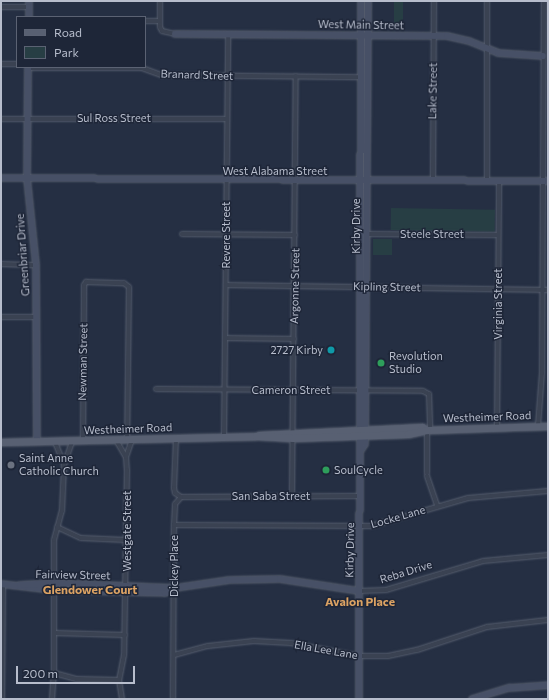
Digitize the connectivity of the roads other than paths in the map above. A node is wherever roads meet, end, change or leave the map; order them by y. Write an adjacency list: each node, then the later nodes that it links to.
1 (160, 1): 11 (street)
2 (361, 1): 14 (street, Kirby Drive)
3 (368, 1): 15 (street, Kirby Drive)
4 (434, 1): 16 (street, Lake Street)
5 (487, 1): 17 (street)
6 (544, 1): 18 (street)
7 (29, 4): 8 (street); 9 (street)
8 (1, 7)
9 (29, 16)
10 (146, 21): 11 (street)
11 (159, 21): 12 (street)
12 (175, 34): 13 (street, West Main Street)
13 (228, 34): 14 (street, West Main Street); 23 (street, Revere Street)
14 (360, 35): 15 (street, West Main Street); 25 (street, Kirby Drive)
15 (368, 35): 16 (street, West Main Street); 26 (street, Kirby Drive)
16 (434, 36): 17 (street, West Main Street); 38 (street, Lake Street)
17 (487, 50): 18 (street, West Main Street); 39 (street)
18 (543, 56): 41 (street)
19 (1, 64): 20 (street)
20 (16, 64)
21 (28, 68): 27 (street, Greenbriar Drive)
22 (142, 68): 23 (street, Branard Street)
23 (228, 76): 24 (street, Branard Street); 29 (street, Revere Street)
24 (296, 76): 25 (street, Branard Street); 35 (street, Argonne Street)
25 (360, 77): 26 (street, Branard Street); 30 (street, Kirby Drive)
26 (367, 77): 31 (street, Kirby Drive)
27 (28, 118): 28 (street, Sul Ross Street); 29 (street, Sul Ross Street); 33 (street, Greenbriar Drive)
28 (1, 119)
29 (227, 119): 34 (street, Revere Street)
30 (360, 120): 31 (street); 36 (street, Kirby Drive)
31 (367, 120): 37 (street, Kirby Drive)
32 (1, 178): 33 (street, West Alabama Street)
33 (27, 178): 34 (street, West Alabama Street); 49 (street, Greenbriar Drive)
34 (227, 181): 35 (street, West Alabama Street); 44 (street, Revere Street)
35 (296, 181): 36 (street, West Alabama Street); 46 (street, Argonne Street)
36 (360, 181): 37 (street, West Alabama Street); 42 (street, Kirby Drive)
37 (367, 181): 38 (street, West Alabama Street); 45 (street, Kirby Drive)
38 (433, 181): 39 (street, West Alabama Street)
39 (487, 181): 40 (street, West Alabama Street)
40 (499, 181): 41 (street, West Alabama Street); 47 (street, Virginia Street)
41 (546, 181): 55 (street)
42 (359, 223): 45 (street); 53 (street, Kirby Drive)
43 (182, 234): 44 (street)
44 (226, 234): 46 (street); 51 (street, Revere Street)
45 (366, 234): 47 (street, Steele Street); 53 (street, Kirby Drive)
46 (295, 235): 52 (street, Argonne Street)
47 (498, 235): 54 (street, Virginia Street)
48 (1, 264): 49 (street)
49 (36, 265): 58 (street, Greenbriar Drive)
50 (85, 283): 75 (street, Westgate Street); 80 (street, Newman Street)
51 (226, 285): 52 (street, Kipling Street); 59 (street, Revere Street)
52 (295, 286): 53 (street, Kipling Street); 60 (street, Argonne Street)
53 (362, 286): 54 (street, Kipling Street); 64 (street, Kirby Drive); 65 (street, Kirby Drive)
54 (498, 289): 55 (street, Kipling Street); 66 (street, Virginia Street)
55 (542, 290): 56 (street, Kipling Street); 67 (street)
56 (548, 290)
57 (1, 317): 58 (street)
58 (37, 317): 77 (street, Greenbriar Drive)
59 (226, 338): 60 (street); 62 (street, Revere Street)
60 (294, 338): 63 (street, Argonne Street)
61 (156, 389): 62 (street, Cameron Street)
62 (225, 390): 63 (street, Cameron Street); 72 (street, Revere Street)
63 (294, 390): 64 (street, Cameron Street); 71 (street, Argonne Street)
64 (358, 391): 65 (street, Cameron Street); 70 (street, Kirby Drive)
65 (366, 391): 69 (street, Cameron Street); 70 (street, Kirby Drive)
66 (497, 426): 67 (main road, Westheimer Road); 69 (main road, Westheimer Road)
67 (538, 426): 68 (main road, Westheimer Road)
68 (548, 426)
69 (429, 430): 70 (main road, Westheimer Road); 87 (street)
70 (361, 433): 71 (main road, Westheimer Road); 85 (street, Kirby Drive)
71 (293, 435): 72 (main road, Westheimer Road); 84 (street, Argonne Street)
72 (224, 436): 73 (main road, Westheimer Road)
73 (176, 438): 75 (main road, Westheimer Road); 86 (street)
74 (116, 440): 75 (main road, Westheimer Road); 80 (main road, Westheimer Road); 81 (street)
75 (130, 440): 81 (street, Westgate Street)
76 (1, 442): 77 (main road, Westheimer Road)
77 (37, 442): 78 (main road, Westheimer Road)
78 (55, 442): 79 (main road, Westheimer Road); 82 (street)
79 (72, 442): 80 (main road, Westheimer Road); 82 (street)
80 (83, 442)
81 (126, 457): 91 (street, Westgate Street)
82 (64, 465): 90 (street)
83 (548, 491): 87 (street, Locke Lane)
84 (292, 495): 85 (street, San Saba Street); 86 (street, San Saba Street)
85 (360, 496): 89 (street, Kirby Drive)
86 (181, 497): 88 (street, Dickey Place)
87 (436, 505): 89 (street, Locke Lane)
88 (174, 525): 89 (street, Locke Lane); 96 (street, Dickey Place)
89 (360, 526): 97 (street, Kirby Drive)
90 (57, 527): 91 (street); 95 (street)
91 (126, 540): 94 (street, Westgate Street)
92 (548, 555): 97 (street, Reba Drive)
93 (2, 584): 95 (street, Fairview Street); 107 (street)
94 (126, 585): 95 (street, Fairview Street); 96 (street, Reba Drive); 98 (street, Westgate Street)
95 (53, 587): 98 (street, Fairview Street); 100 (street)
96 (175, 588): 97 (street, Reba Drive); 98 (street, Reba Drive); 102 (street, Dickey Place)
97 (359, 591): 103 (street, Kirby Drive)
98 (126, 592): 101 (street, Westgate Street)
99 (548, 620): 103 (street, Ella Lee Lane)
100 (54, 633): 101 (street); 104 (street)
101 (124, 635): 105 (street, Westgate Street)
102 (174, 655): 103 (street, Ella Lee Lane); 110 (street, Dickey Place)
103 (359, 656): 111 (street, Kirby Drive)
104 (54, 673): 105 (street); 108 (street)
105 (119, 680): 109 (street, Westgate Street)
106 (548, 685): 112 (street)
107 (2, 699)
108 (52, 699)
109 (122, 699)
110 (173, 699)
111 (359, 699)
112 (472, 699)

